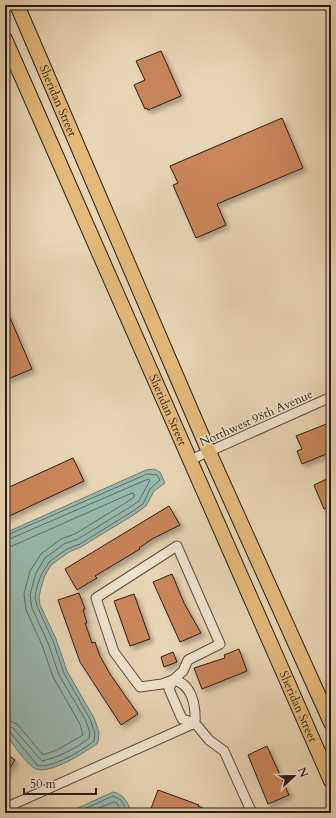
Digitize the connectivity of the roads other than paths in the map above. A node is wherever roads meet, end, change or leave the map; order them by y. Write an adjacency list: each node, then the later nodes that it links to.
1 (17, 5): 4 (main road, Sheridan Street)
2 (5, 39): 5 (main road, Sheridan Street)
3 (331, 397): 4 (street, Northwest 98th Avenue)
4 (209, 452): 5 (street, Northwest 98th Avenue); 8 (main road, Sheridan Street)
5 (190, 460): 9 (main road, Sheridan Street)
6 (173, 680): 6 (street); 7 (street); 7 (street)
7 (195, 723): 10 (street); 12 (street)
8 (331, 723)
9 (331, 781)
10 (5, 809): 11 (street)
11 (6, 813)
12 (252, 813)

